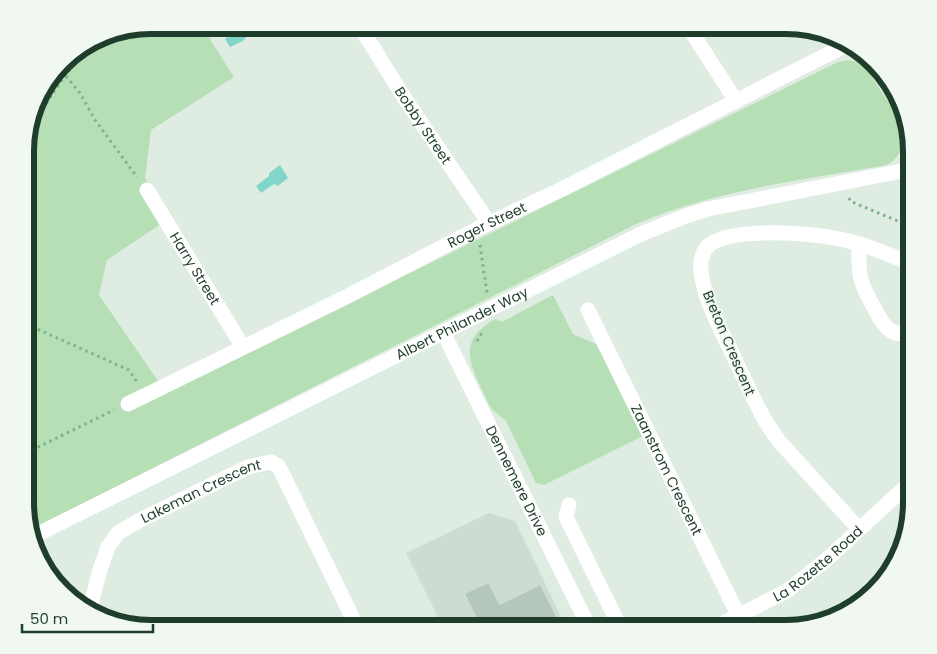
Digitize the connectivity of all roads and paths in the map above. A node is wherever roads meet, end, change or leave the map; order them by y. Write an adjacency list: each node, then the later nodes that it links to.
1 (365, 34): 11 (street, Bobby Street)
2 (693, 34): 6 (street)
3 (841, 47): 6 (street, Roger Street)
4 (75, 62): 5 (path)
5 (65, 75): 7 (path); 9 (path)
6 (736, 101): 11 (street, Roger Street)
7 (39, 117)
8 (903, 171): 19 (street, Albert Philander Way)
9 (147, 190): 21 (street, Harry Street)
10 (850, 202): 12 (path)
11 (489, 223): 13 (street, Roger Street)
12 (903, 223)
13 (475, 230): 16 (path); 21 (street, Roger Street)
14 (859, 244): 15 (street, Breton Crescent); 20 (street); 27 (street, Breton Crescent)
15 (903, 261)
16 (487, 294)
17 (588, 310): 33 (street, Zaanstrom Crescent)
18 (34, 328): 22 (path)
19 (443, 332): 28 (street, Albert Philander Way); 31 (street, Dennemere Drive)
20 (903, 334)
21 (244, 347): 22 (street, Roger Street)
22 (147, 395): 23 (street, Roger Street)
23 (128, 404): 24 (path)
24 (34, 449)
25 (903, 489): 27 (street, La Rozette Road)
26 (569, 505): 32 (street)
27 (859, 529): 34 (street, La Rozette Road)
28 (38, 534)
29 (91, 604): 30 (street, Lakeman Crescent)
30 (354, 620)
31 (586, 620)
32 (617, 620)
33 (741, 620)
34 (745, 620)

